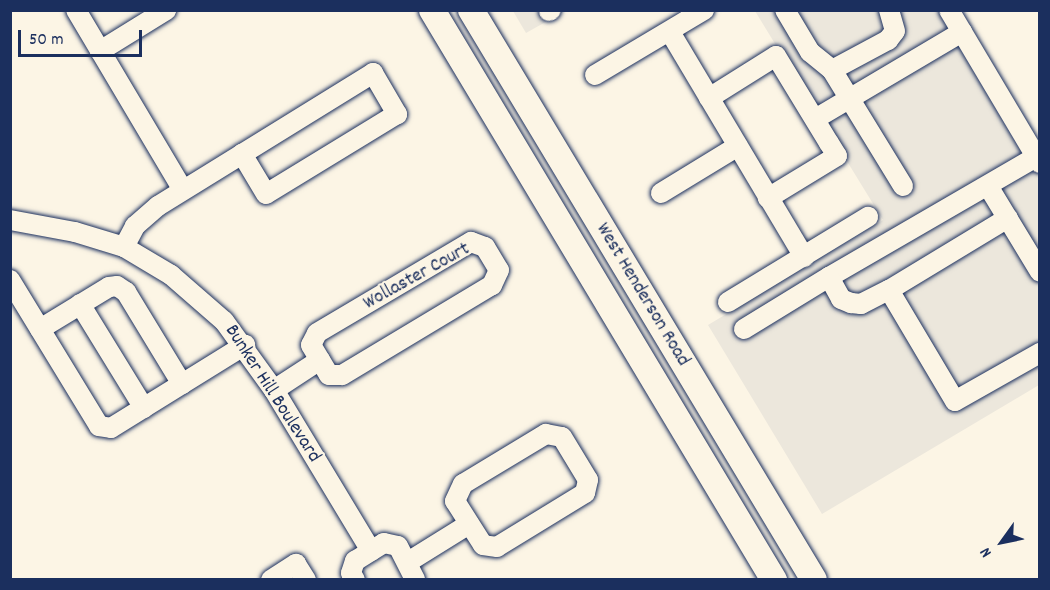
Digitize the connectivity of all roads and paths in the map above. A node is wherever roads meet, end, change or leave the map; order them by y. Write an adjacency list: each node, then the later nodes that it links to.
1 (76, 10): 11 (street)
2 (166, 10): 11 (street)
3 (432, 10): 50 (main road, West Henderson Road)
4 (471, 10): 51 (main road, West Henderson Road)
5 (704, 10): 9 (street)
6 (785, 10): 12 (street)
7 (889, 10): 12 (street)
8 (949, 10): 10 (street)
9 (670, 32): 13 (street); 14 (street)
10 (962, 32): 15 (street); 19 (street)
11 (100, 51): 22 (street)
12 (832, 70): 15 (street)
13 (595, 75)
14 (709, 98): 16 (street); 17 (street)
15 (851, 98): 16 (street); 20 (street)
16 (815, 119): 24 (street)
17 (738, 146): 23 (street); 24 (street)
18 (242, 154): 18 (street); 22 (street)
19 (1038, 160): 21 (street)
20 (903, 186)
21 (988, 186): 26 (street); 31 (street)
22 (183, 190): 28 (street)
23 (661, 193)
24 (768, 198): 29 (street)
25 (868, 217): 29 (street)
26 (1008, 218): 30 (street); 33 (street)
27 (10, 220): 28 (street, Bunker Hill Boulevard)
28 (124, 248): 38 (street, Bunker Hill Boulevard)
29 (804, 257): 34 (street)
30 (1040, 272)
31 (829, 277): 33 (street); 37 (street)
32 (10, 280): 36 (street)
33 (888, 290): 39 (street)
34 (728, 302)
35 (80, 304): 36 (street); 41 (street); 43 (street)
36 (40, 329): 43 (street)
37 (744, 329)
38 (245, 345): 41 (street); 42 (street, Bunker Hill Boulevard)
39 (1040, 353)
40 (320, 360): 40 (street, Wollaster Court); 42 (street)
41 (182, 384): 43 (street)
42 (274, 390): 45 (street, Bunker Hill Boulevard)
43 (144, 408)
44 (469, 524): 44 (street); 46 (street)
45 (371, 551): 46 (street); 49 (street)
46 (412, 571)
47 (271, 579): 48 (street)
48 (306, 579)
49 (355, 579)
50 (774, 579)
51 (814, 579)

